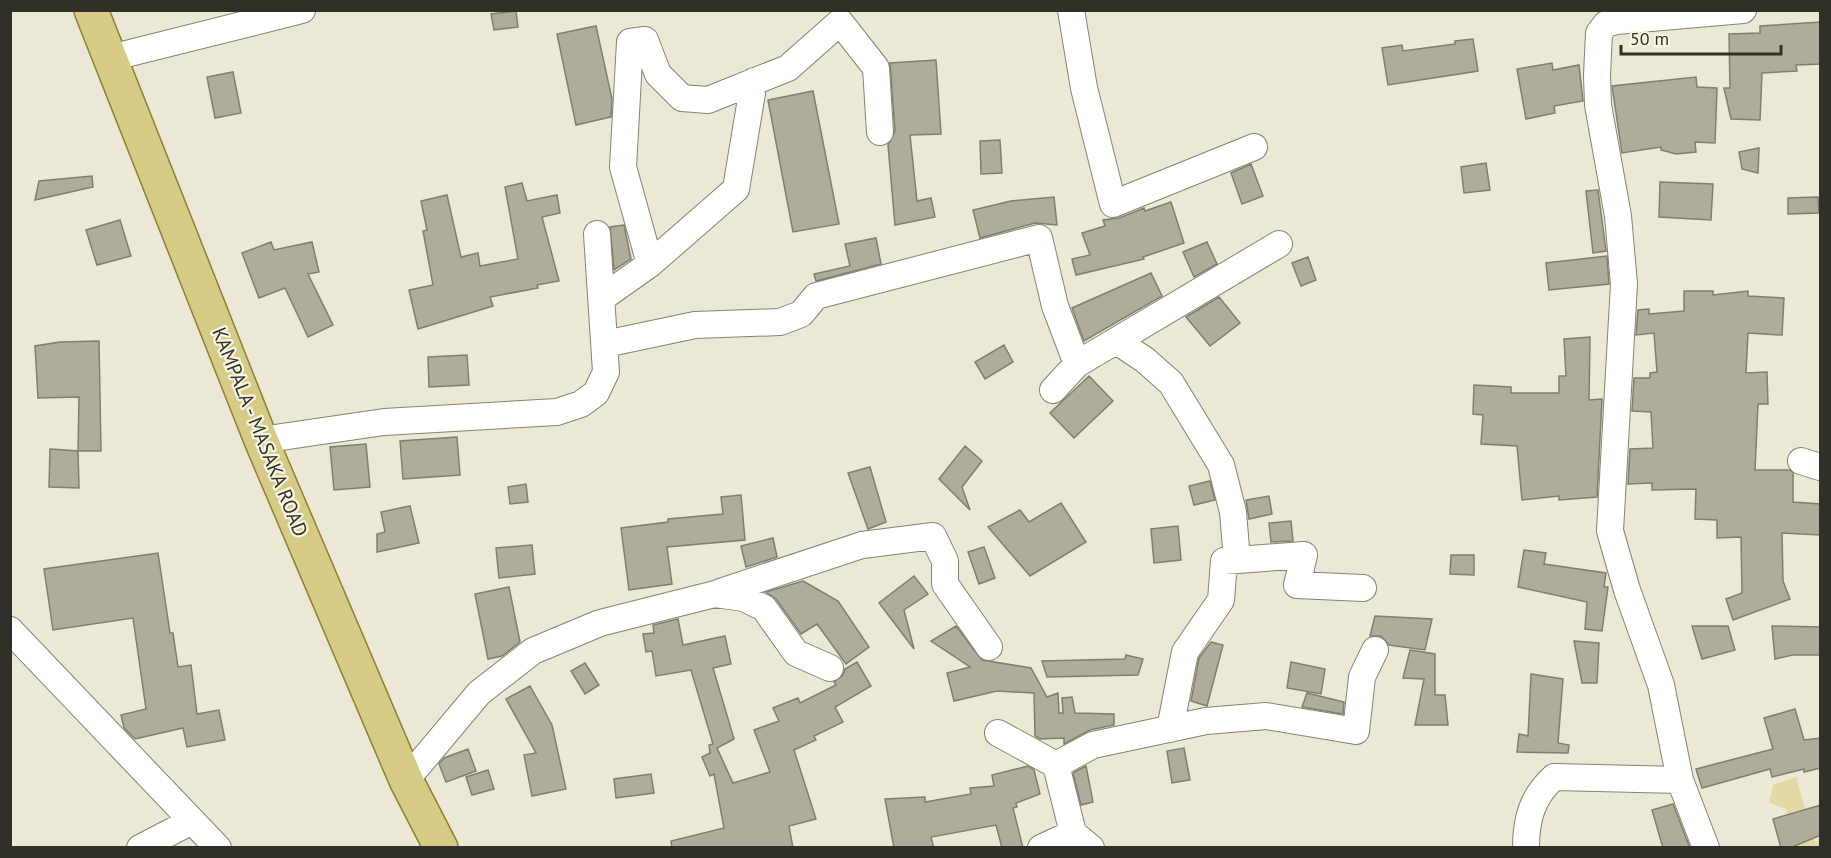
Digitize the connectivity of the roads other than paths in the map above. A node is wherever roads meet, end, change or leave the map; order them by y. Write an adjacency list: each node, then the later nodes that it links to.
1 (91, 10): 5 (main road, KAMPALA - MASAKA ROAD)
2 (302, 10): 5 (street)
3 (1071, 10): 8 (street)
4 (1743, 10): 29 (street)
5 (110, 58): 17 (main road, KAMPALA - MASAKA ROAD)
6 (754, 81): 7 (street); 11 (street); 11 (street)
7 (880, 132)
8 (1254, 147)
9 (597, 234): 12 (street)
10 (1279, 244): 13 (street)
11 (650, 264): 12 (street)
12 (602, 298): 14 (street)
13 (1118, 342): 15 (street); 18 (street)
14 (604, 344): 15 (street); 17 (street)
15 (1077, 364): 16 (street)
16 (1053, 390)
17 (261, 440): 28 (main road, KAMPALA - MASAKA ROAD)
18 (1237, 560): 19 (street); 25 (street)
19 (1363, 588)
20 (714, 594): 22 (street); 24 (street); 28 (street)
21 (10, 630): 30 (street)
22 (989, 647)
23 (1375, 650): 25 (street)
24 (830, 668)
25 (1170, 729): 27 (street)
26 (999, 733): 27 (street)
27 (1056, 765): 31 (street)
28 (406, 780): 34 (main road, KAMPALA - MASAKA ROAD)
29 (1680, 780): 36 (street); 37 (street)
30 (192, 821): 32 (street); 33 (street)
31 (1082, 840): 35 (street)
32 (140, 848)
33 (218, 848)
34 (441, 848)
35 (1041, 848)
36 (1526, 848)
37 (1706, 848)

